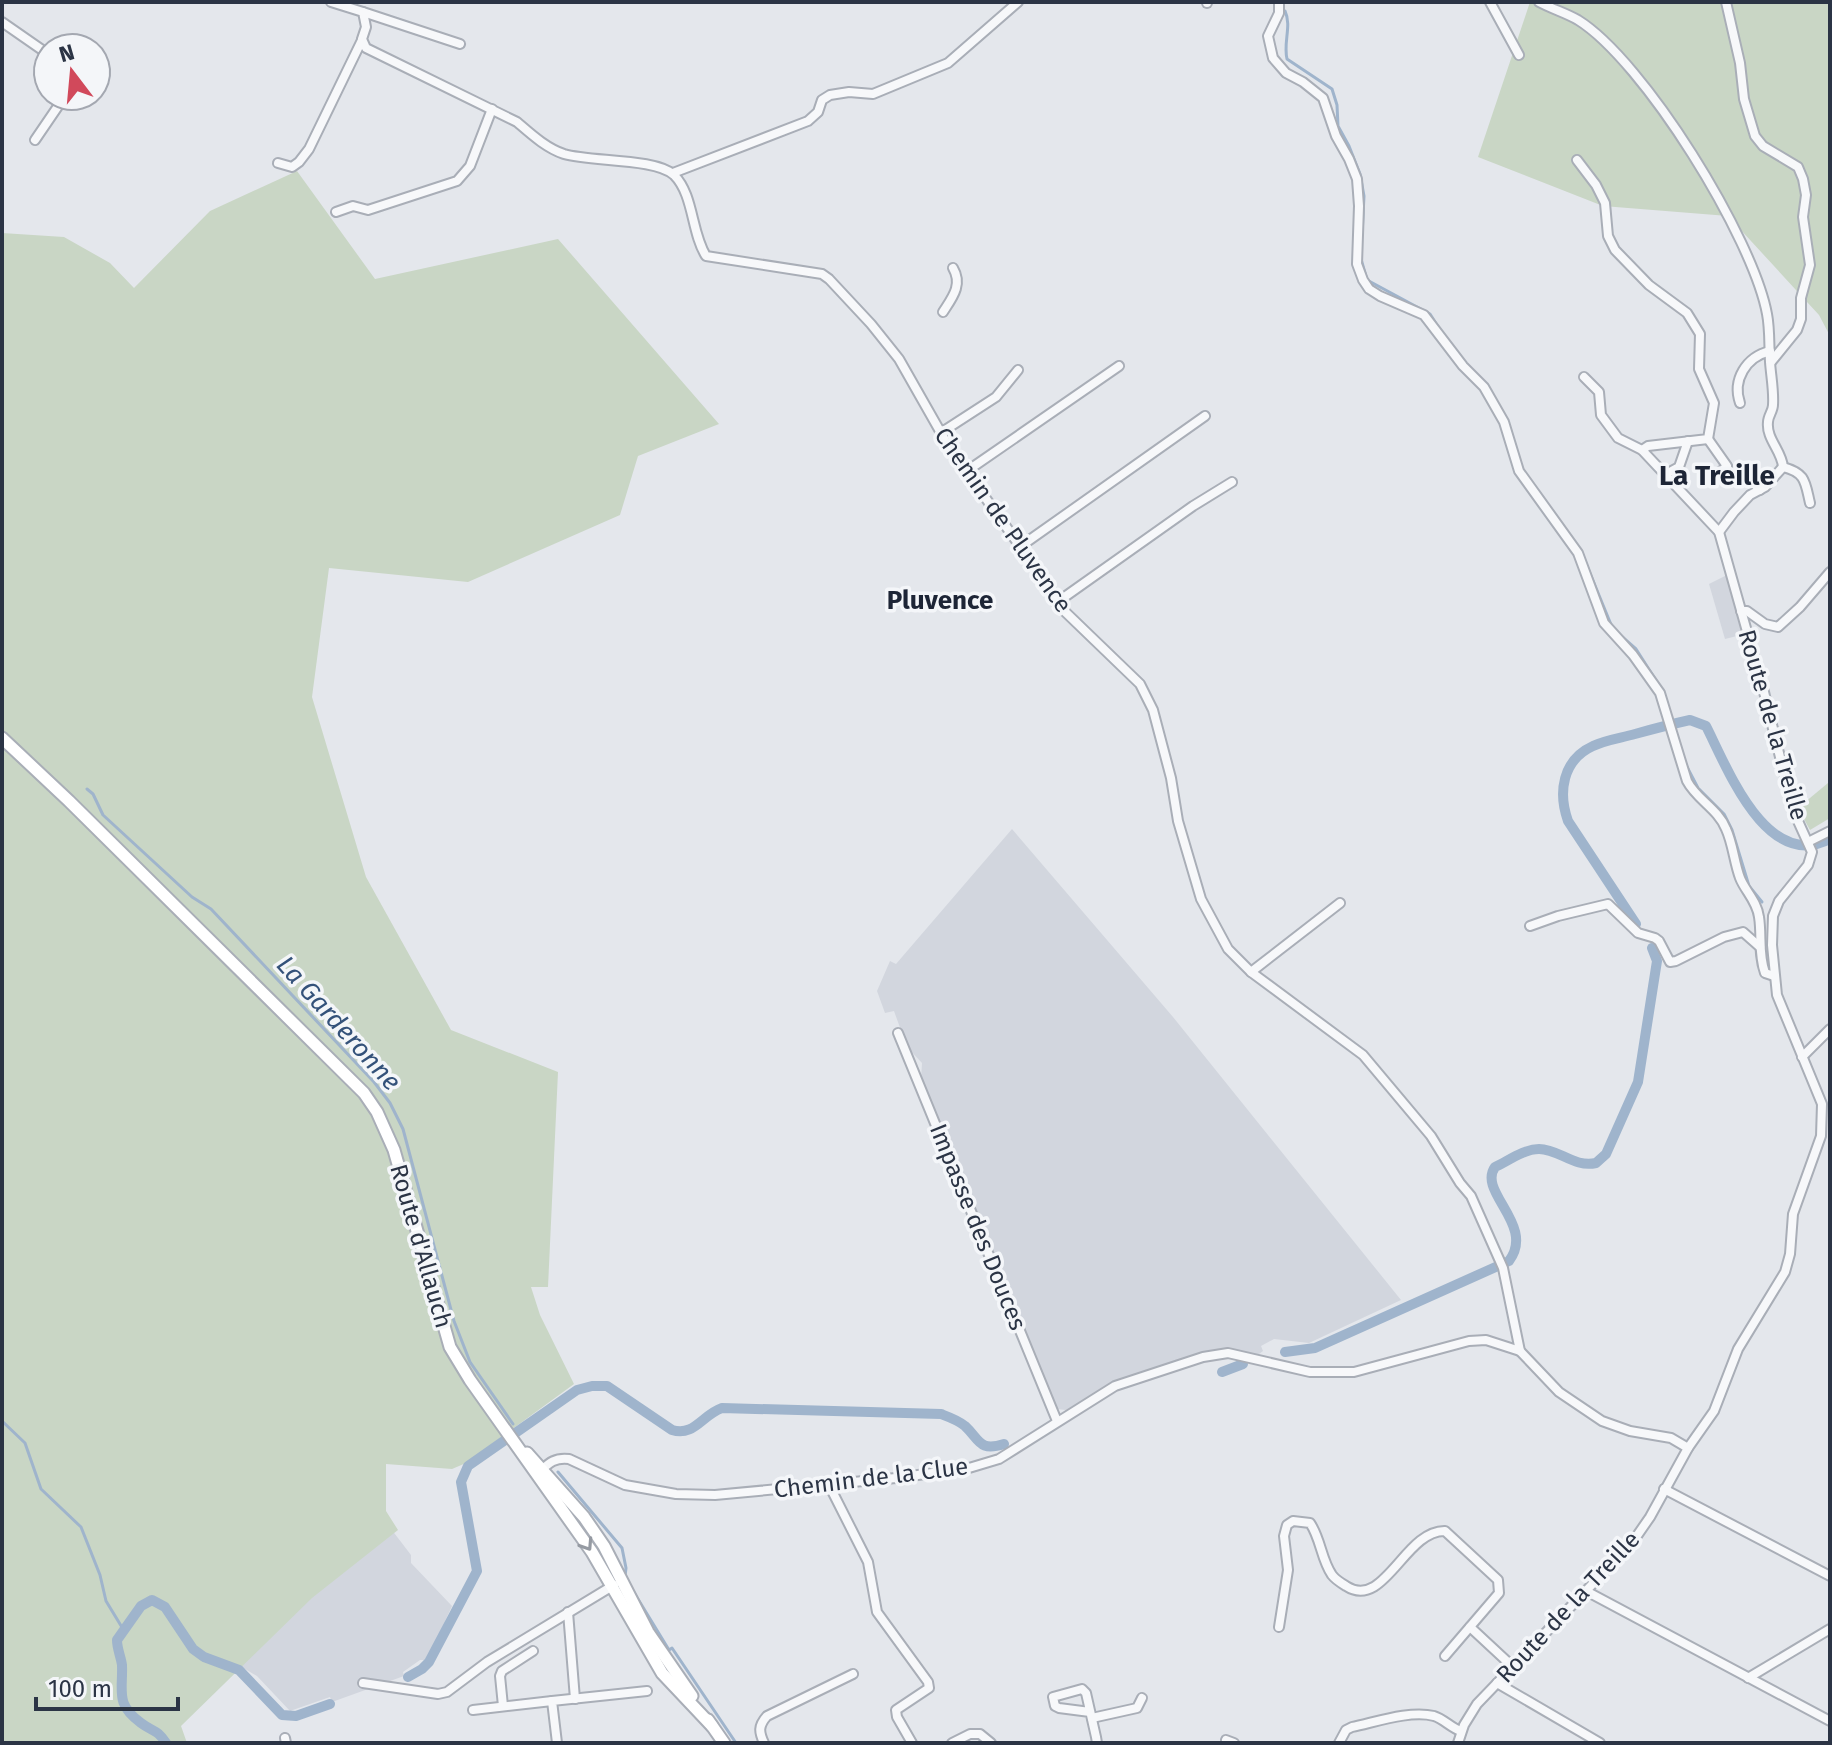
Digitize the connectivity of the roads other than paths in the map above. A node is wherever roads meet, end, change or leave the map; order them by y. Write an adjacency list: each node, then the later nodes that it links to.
1 (331, 2): 7 (street)
2 (1018, 2): 18 (street)
3 (1279, 2): 51 (street)
4 (1490, 2): 12 (street)
5 (1539, 2): 22 (street)
6 (1726, 2): 23 (street)
7 (363, 12): 9 (street); 11 (street)
8 (2, 22): 10 (street)
9 (362, 39): 13 (street); 17 (street)
10 (32, 43)
11 (460, 44)
12 (1519, 55)
13 (492, 109): 18 (street); 19 (street)
14 (54, 112): 15 (street)
15 (35, 140)
16 (1577, 160): 30 (street)
17 (278, 163)
18 (673, 173): 29 (street, Chemin de Pluvence)
19 (336, 212)
20 (953, 268): 21 (street)
21 (943, 312)
22 (1770, 351): 23 (street); 27 (street)
23 (1770, 363): 33 (street)
24 (1119, 366): 34 (street)
25 (1018, 370): 29 (street)
26 (1584, 377): 32 (street)
27 (1740, 403)
28 (1205, 416): 42 (street)
29 (942, 432): 34 (street, Chemin de Pluvence)
30 (1708, 439): 31 (street); 37 (street)
31 (1688, 441): 32 (street); 35 (street)
32 (1642, 450): 35 (street)
33 (1783, 467): 39 (street); 40 (street)
34 (967, 471): 42 (street, Chemin de Pluvence)
35 (1666, 474): 41 (street)
36 (1746, 476): 39 (street)
37 (1712, 480)
38 (1232, 482): 44 (street)
39 (1760, 490): 41 (street)
40 (1810, 503)
41 (1719, 532): 45 (street, Route de la Treille)
42 (1021, 546): 44 (street, Chemin de Pluvence)
43 (1830, 572): 45 (street)
44 (1056, 603): 52 (street, Chemin de Pluvence)
45 (1741, 611): 48 (street, Route de la Treille)
46 (2, 738): 60 (main road, Route d'Allauch)
47 (1830, 831): 48 (street)
48 (1809, 843): 53 (street, Route de la Treille)
49 (1340, 903): 52 (street)
50 (1530, 926): 51 (street)
51 (1760, 948): 53 (street)
52 (1251, 972): 57 (street, Chemin de Pluvence)
53 (1774, 976): 56 (street, Route de la Treille)
54 (1830, 1029): 56 (street)
55 (898, 1033): 58 (street, Impasse des Douces)
56 (1802, 1057): 59 (street, Route de la Treille)
57 (1520, 1351): 58 (street, Chemin de la Clue); 59 (street)
58 (1057, 1421): 61 (street, Chemin de la Clue)
59 (1688, 1448): 62 (street, Route de la Treille)
60 (539, 1472): 61 (street, Chemin de la Clue); 64 (main road, Route d'Allauch)
61 (829, 1485): 89 (street)
62 (1664, 1489): 63 (street); 65 (street, Route de la Treille)
63 (1830, 1576)
64 (616, 1584): 66 (street); 87 (main road, Route d'Allauch)
65 (1586, 1591): 72 (street, Route de la Treille); 74 (street)
66 (568, 1612): 75 (street); 79 (street)
67 (1279, 1627): 68 (street)
68 (1470, 1627): 71 (street); 72 (street)
69 (1830, 1629): 74 (street)
70 (533, 1651): 81 (street)
71 (1445, 1656)
72 (1512, 1666): 76 (street, Route de la Treille)
73 (853, 1674): 88 (street)
74 (1748, 1678): 84 (street)
75 (363, 1683)
76 (1497, 1683): 85 (street, Route de la Treille); 95 (street)
77 (647, 1691): 79 (street)
78 (1142, 1698): 83 (street)
79 (575, 1699): 80 (street)
80 (552, 1701): 81 (street); 86 (street)
81 (503, 1706): 82 (street)
82 (473, 1710)
83 (1092, 1718): 83 (street); 92 (street)
84 (1830, 1721)
85 (1461, 1731): 93 (street); 94 (street, Route de la Treille)
86 (557, 1743)
87 (724, 1743)
88 (764, 1743)
89 (912, 1743)
90 (952, 1743): 91 (street)
91 (991, 1743)
92 (1097, 1743)
93 (1339, 1743)
94 (1458, 1743)
95 (1600, 1743)

